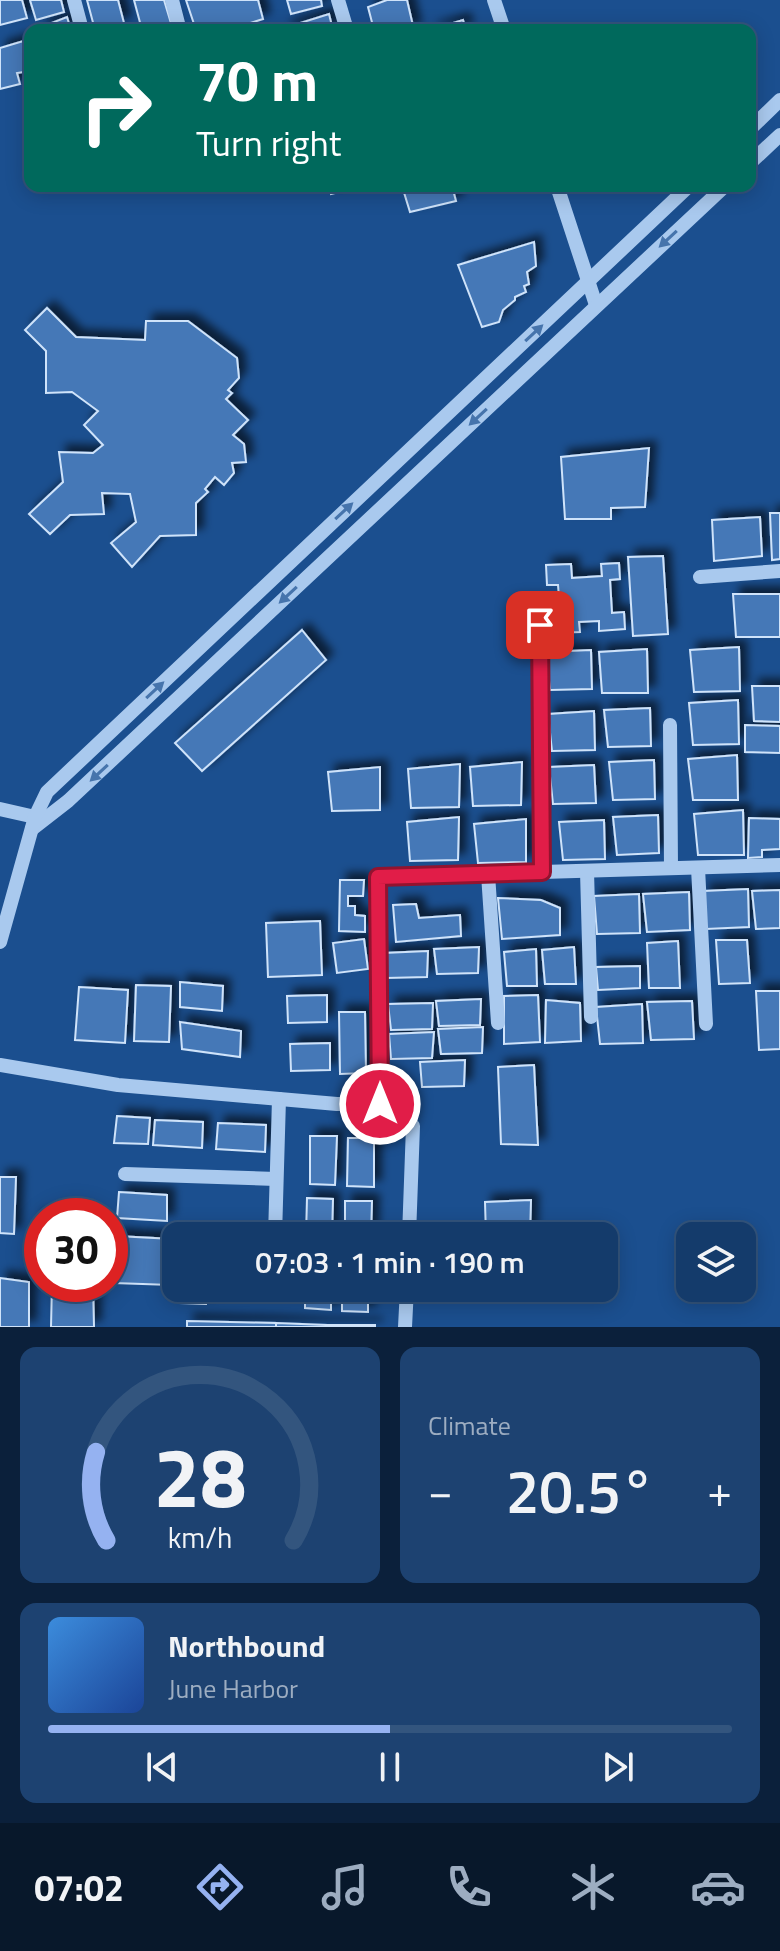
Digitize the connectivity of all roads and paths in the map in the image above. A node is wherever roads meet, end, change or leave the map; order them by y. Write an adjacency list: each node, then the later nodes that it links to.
1 (74, 0): 5 (street)
2 (172, 0): 6 (street)
3 (338, 0): 7 (street)
4 (494, 0): 8 (street)
5 (80, 24)
6 (178, 24)
7 (345, 24)
8 (502, 24)
9 (780, 100): 10 (street)
10 (756, 123)
11 (780, 135): 12 (street)
12 (756, 157)
13 (559, 192): 16 (street)
14 (683, 192): 16 (street)
15 (718, 192): 17 (street, one-way to 17)
16 (588, 281): 17 (street); 23 (street, one-way to 16)
17 (596, 305): 23 (street, one-way to 23)
18 (780, 571): 19 (street)
19 (700, 577)
20 (540, 625): 28 (street)
21 (670, 725): 25 (street)
22 (0, 809): 23 (street)
23 (33, 823): 30 (street)
24 (780, 865): 26 (street)
25 (671, 868): 26 (street); 27 (street)
26 (698, 868): 33 (street)
27 (587, 871): 28 (street); 31 (street)
28 (542, 872): 29 (street)
29 (488, 874): 32 (street); 36 (street)
30 (0, 942)
31 (591, 1017)
32 (498, 1023)
33 (706, 1024)
34 (0, 1065): 35 (street)
35 (279, 1099): 36 (street); 38 (street)
36 (380, 1104): 40 (street)
37 (125, 1174): 38 (street)
38 (276, 1179): 39 (street)
39 (275, 1222)
40 (410, 1222)
41 (406, 1302): 42 (street)
42 (405, 1327)

